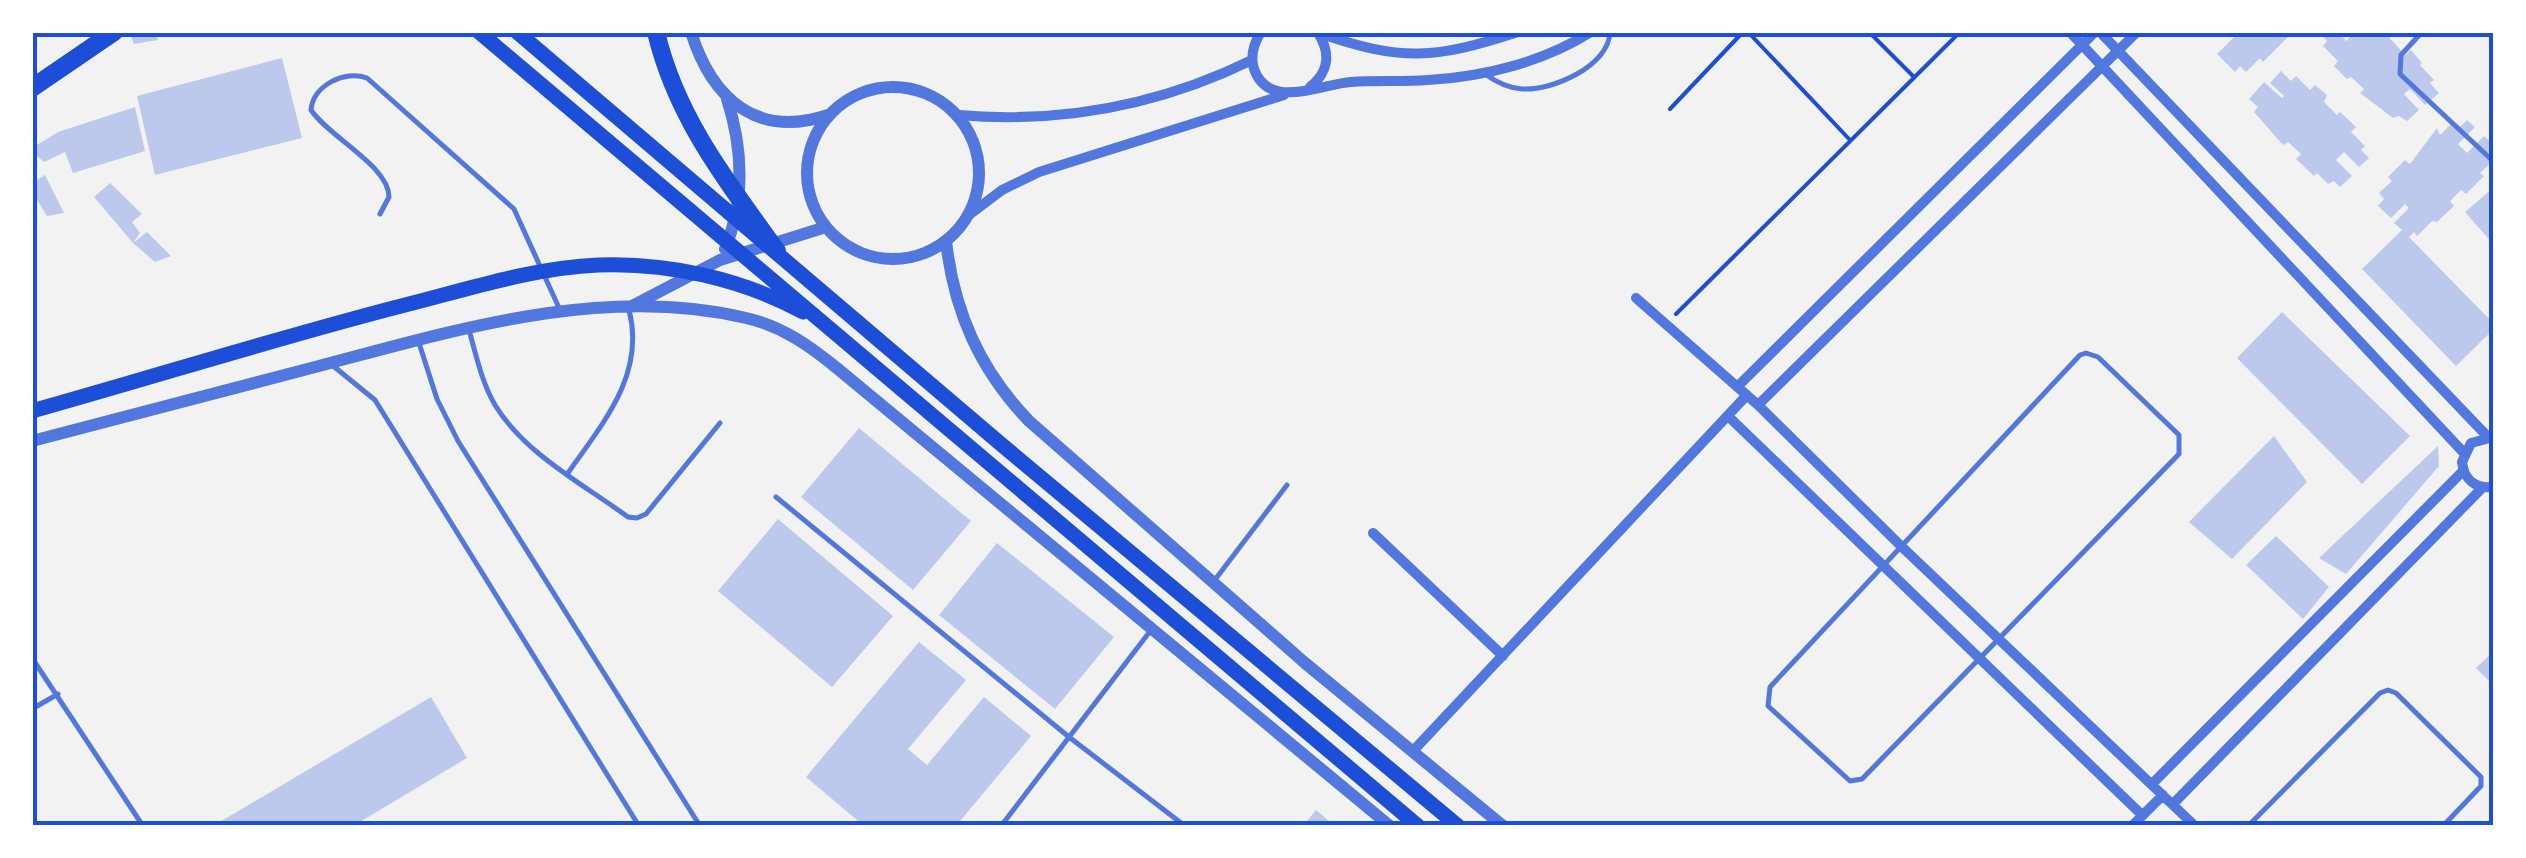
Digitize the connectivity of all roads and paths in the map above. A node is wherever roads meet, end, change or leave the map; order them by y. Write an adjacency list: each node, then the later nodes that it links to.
1 (114, 32): 24 (highway)
2 (479, 32): 36 (main road)
3 (517, 32): 38 (main road)
4 (656, 32): 38 (highway)
5 (691, 32): 27 (street)
6 (1518, 32): 17 (street)
7 (1590, 32): 22 (street)
8 (1610, 32): 22 (lane)
9 (1746, 32): 28 (path); 31 (path)
10 (1869, 32): 23 (path)
11 (1960, 32): 23 (path)
12 (2070, 32): 18 (street)
13 (2098, 32): 18 (street); 19 (street)
14 (2137, 32): 19 (street)
15 (2422, 32): 32 (lane)
16 (1260, 33): 20 (street)
17 (1318, 33): 25 (street)
18 (2084, 44): 21 (street); 48 (street)
19 (2118, 51): 21 (street); 53 (street)
20 (1252, 60): 26 (street); 30 (street)
21 (2103, 66): 49 (street); 55 (street)
22 (1482, 72): 25 (street)
23 (1913, 76): 31 (path)
24 (32, 88)
25 (1305, 90): 26 (street)
26 (1288, 94): 34 (street)
27 (726, 99): 29 (street); 36 (street)
28 (1670, 109)
29 (831, 114): 30 (street); 35 (street)
30 (958, 116): 34 (street)
31 (1850, 140): 43 (path)
32 (2494, 162)
33 (380, 214): 42 (lane)
34 (969, 215): 37 (street)
35 (826, 228): 37 (street); 39 (street)
36 (728, 241): 39 (street); 45 (main road)
37 (946, 242): 64 (street)
38 (777, 251): 85 (main road)
39 (720, 260): 41 (street)
40 (1636, 298): 43 (street)
41 (628, 308): 42 (street); 57 (lane); 65 (street)
42 (561, 313): 44 (street)
43 (1665, 325): 48 (street)
44 (468, 328): 46 (street); 57 (lane)
45 (833, 328): 50 (main road); 84 (main road)
46 (417, 338): 47 (street); 80 (lane)
47 (330, 363): 54 (street); 79 (lane)
48 (1742, 391): 49 (street); 51 (street)
49 (1758, 405): 62 (street)
50 (32, 411)
51 (1729, 417): 63 (street); 67 (street)
52 (720, 422): 57 (lane)
53 (2491, 438): 55 (street)
54 (32, 441)
55 (2464, 453): 56 (street)
56 (2463, 472): 59 (street); 74 (street)
57 (568, 473)
58 (1286, 485): 64 (lane)
59 (2488, 487): 76 (street)
60 (776, 497): 72 (lane)
61 (1372, 533): 67 (street)
62 (1901, 546): 63 (lane); 66 (street); 66 (lane)
63 (1883, 566): 69 (street); 69 (lane)
64 (1214, 581): 73 (street)
65 (1152, 628): 72 (lane); 83 (street)
66 (1999, 639): 69 (lane); 74 (street)
67 (1503, 656): 73 (street)
68 (32, 658): 70 (lane)
69 (1980, 659): 77 (street)
70 (58, 694): 71 (lane); 78 (lane)
71 (32, 710)
72 (1069, 737): 81 (lane); 82 (lane)
73 (1413, 751): 86 (street)
74 (2152, 784): 75 (street)
75 (2163, 795): 76 (street); 77 (street)
76 (2172, 804): 88 (street)
77 (2142, 815): 87 (street)
78 (143, 826)
79 (640, 826)
80 (700, 826)
81 (1001, 826)
82 (1185, 826)
83 (1390, 826)
84 (1418, 826)
85 (1458, 826)
86 (1502, 826)
87 (2132, 826)
88 (2196, 826)
89 (2248, 826): 90 (lane)
90 (2443, 826)

